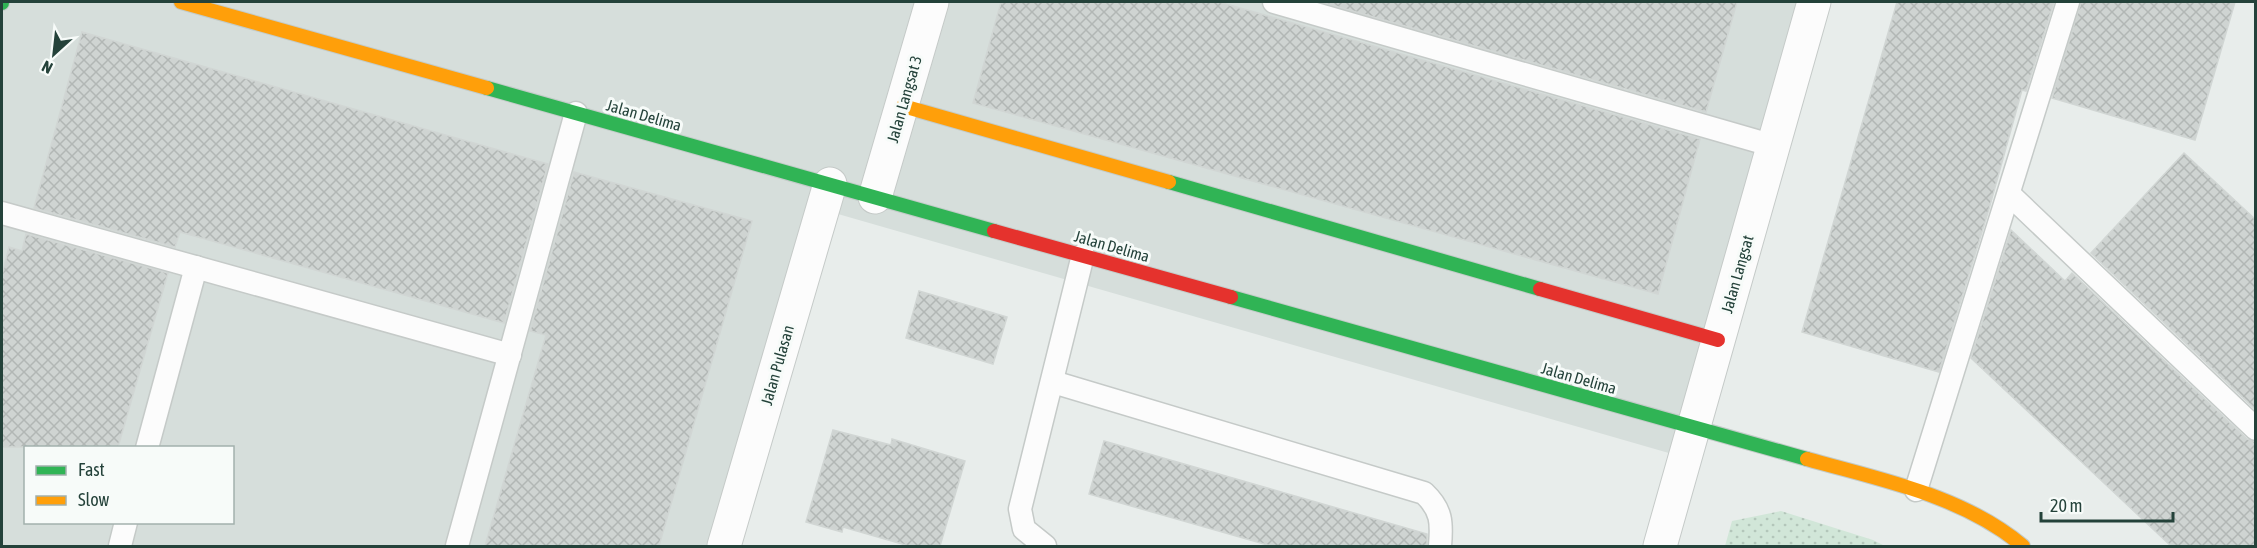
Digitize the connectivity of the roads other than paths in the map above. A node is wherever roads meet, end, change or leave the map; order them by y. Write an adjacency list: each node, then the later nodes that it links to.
1 (181, 2): 7 (street, Jalan Delima)
2 (932, 2): 6 (street, Jalan Langsat 3)
3 (1274, 2): 8 (lane)
4 (1814, 2): 8 (street, Jalan Langsat)
5 (2068, 2): 10 (lane)
6 (903, 106): 11 (street, Jalan Langsat 3); 15 (street)
7 (576, 113): 9 (street, Jalan Delima); 16 (lane)
8 (1774, 146): 15 (street, Jalan Langsat)
9 (830, 184): 11 (street, Jalan Delima); 25 (street, Jalan Pulasan)
10 (2009, 195): 19 (lane); 21 (lane)
11 (875, 197): 13 (street, Jalan Delima)
12 (2, 213): 14 (lane)
13 (1083, 255): 17 (lane); 18 (street, Jalan Delima)
14 (196, 267): 16 (lane); 20 (lane)
15 (1719, 340): 18 (street, Jalan Langsat)
16 (510, 355): 24 (lane)
17 (1053, 382): 26 (lane); 27 (lane)
18 (1694, 427): 21 (street, Jalan Delima); 28 (street, Jalan Langsat)
19 (2256, 429)
20 (147, 446)
21 (1916, 490): 29 (street, Jalan Delima)
22 (126, 524): 23 (lane)
23 (120, 546)
24 (457, 546)
25 (724, 546)
26 (1045, 546)
27 (1440, 546)
28 (1659, 546)
29 (2023, 546)

